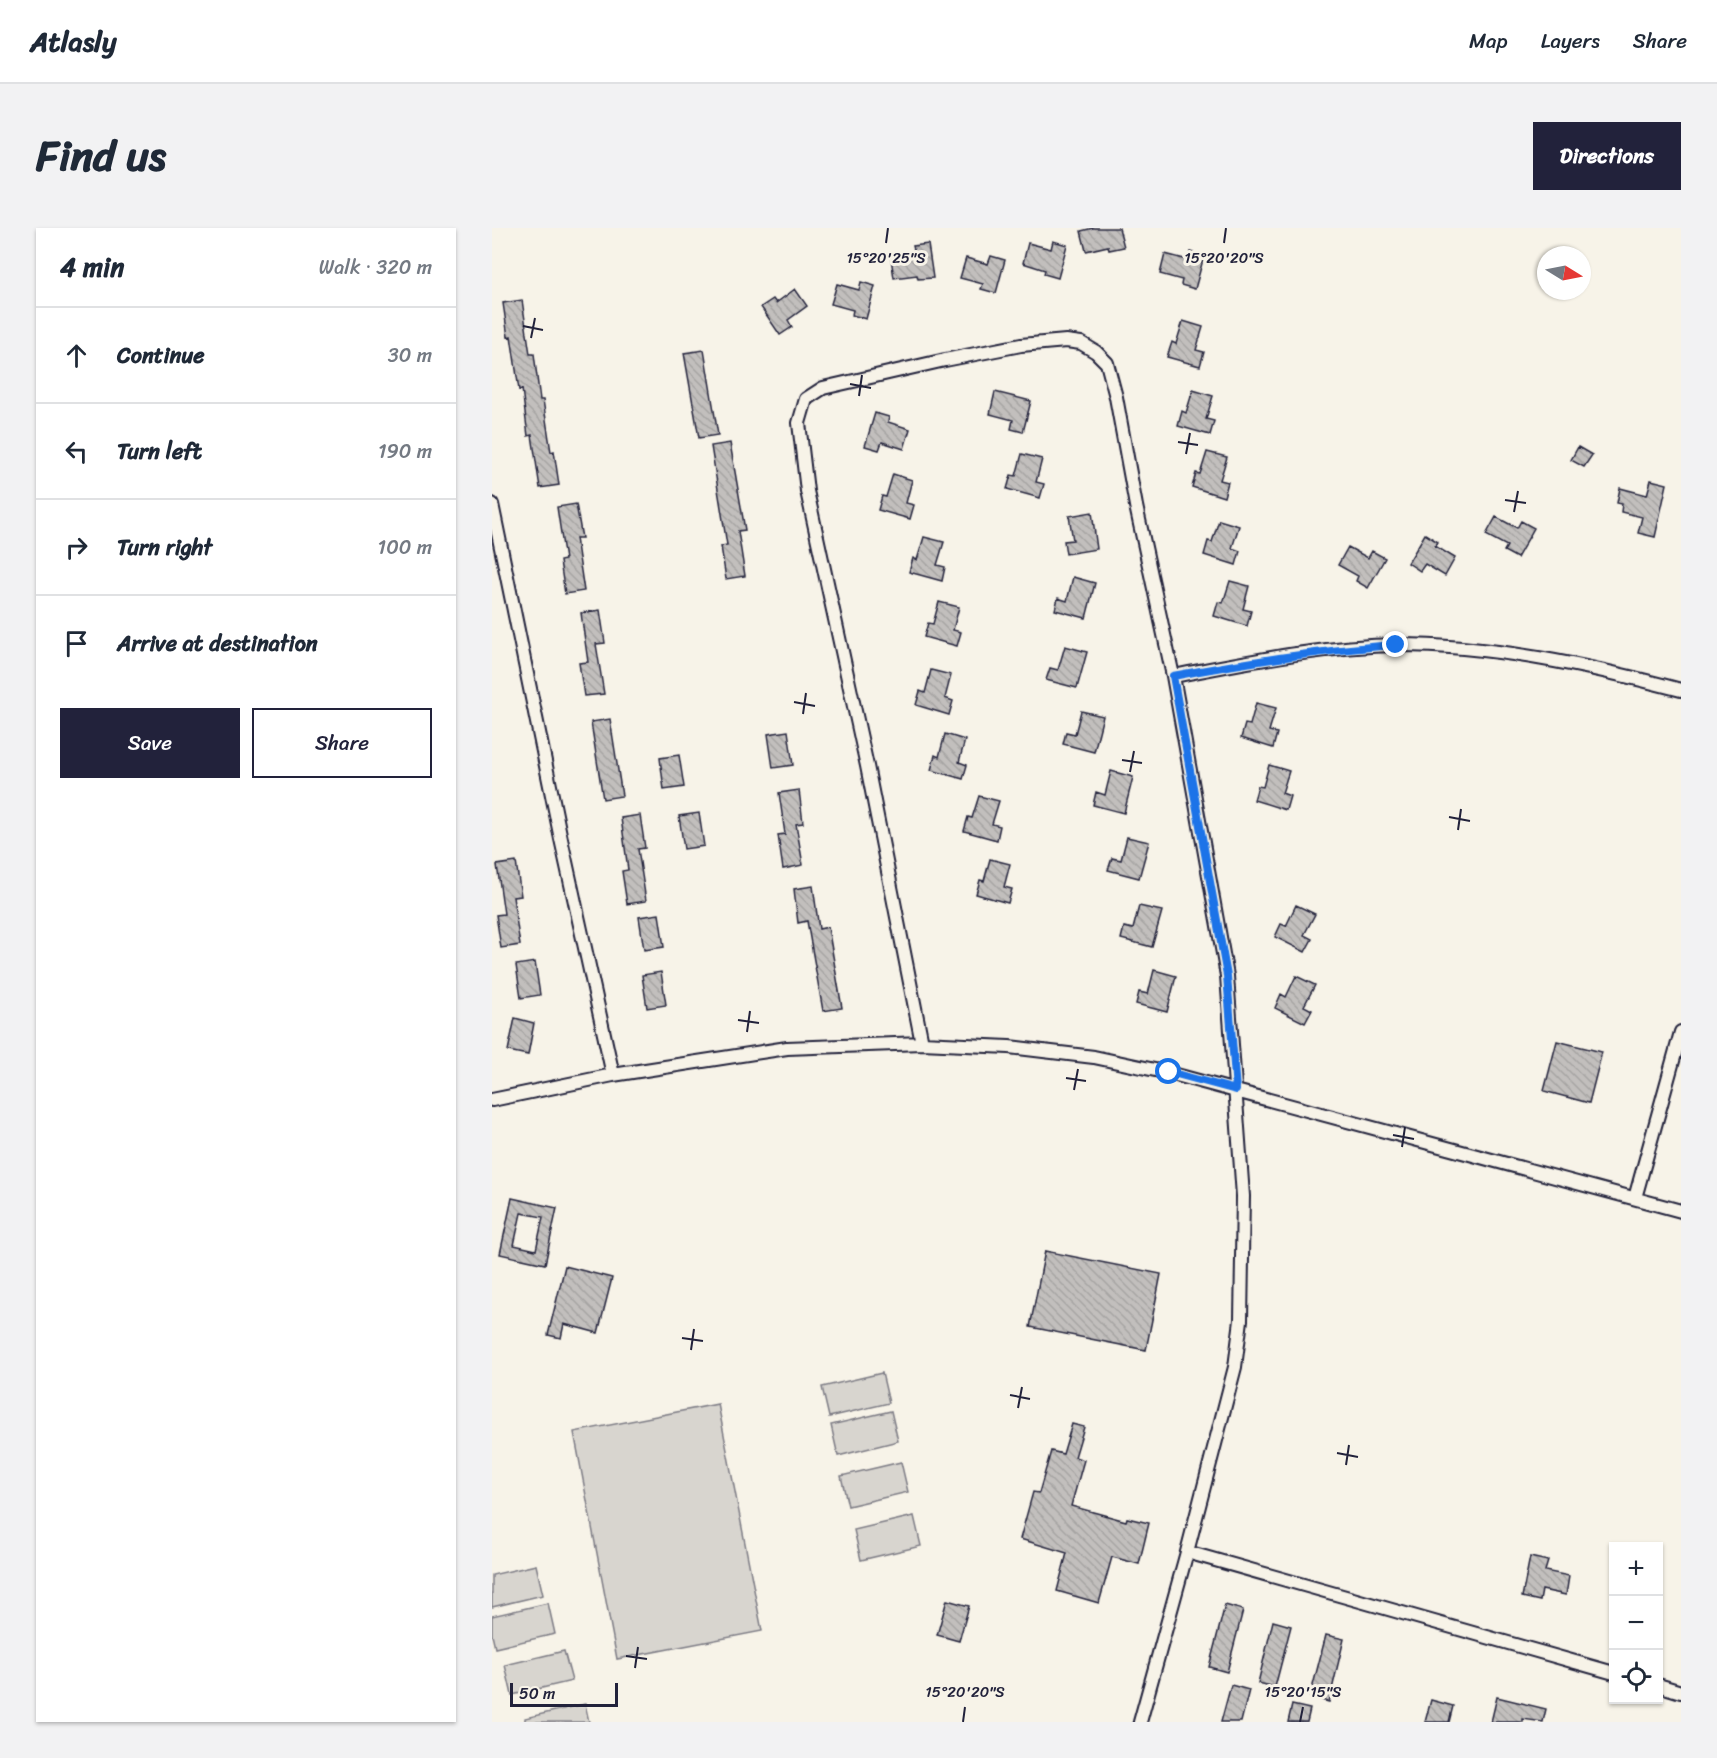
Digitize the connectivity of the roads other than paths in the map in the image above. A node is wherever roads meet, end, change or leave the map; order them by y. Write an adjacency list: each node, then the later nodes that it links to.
1 (492, 504): 6 (street)
2 (1173, 676): 3 (street); 5 (street); 7 (street)
3 (1681, 690)
4 (1681, 1032): 9 (street)
5 (922, 1043): 6 (street); 7 (street)
6 (613, 1075): 8 (street)
7 (1236, 1090): 9 (street); 11 (street)
8 (492, 1100)
9 (1635, 1198): 10 (street)
10 (1681, 1211)
11 (1188, 1552): 12 (street); 15 (street)
12 (1609, 1672)
13 (1663, 1686): 14 (street)
14 (1681, 1692)
15 (1140, 1722)

